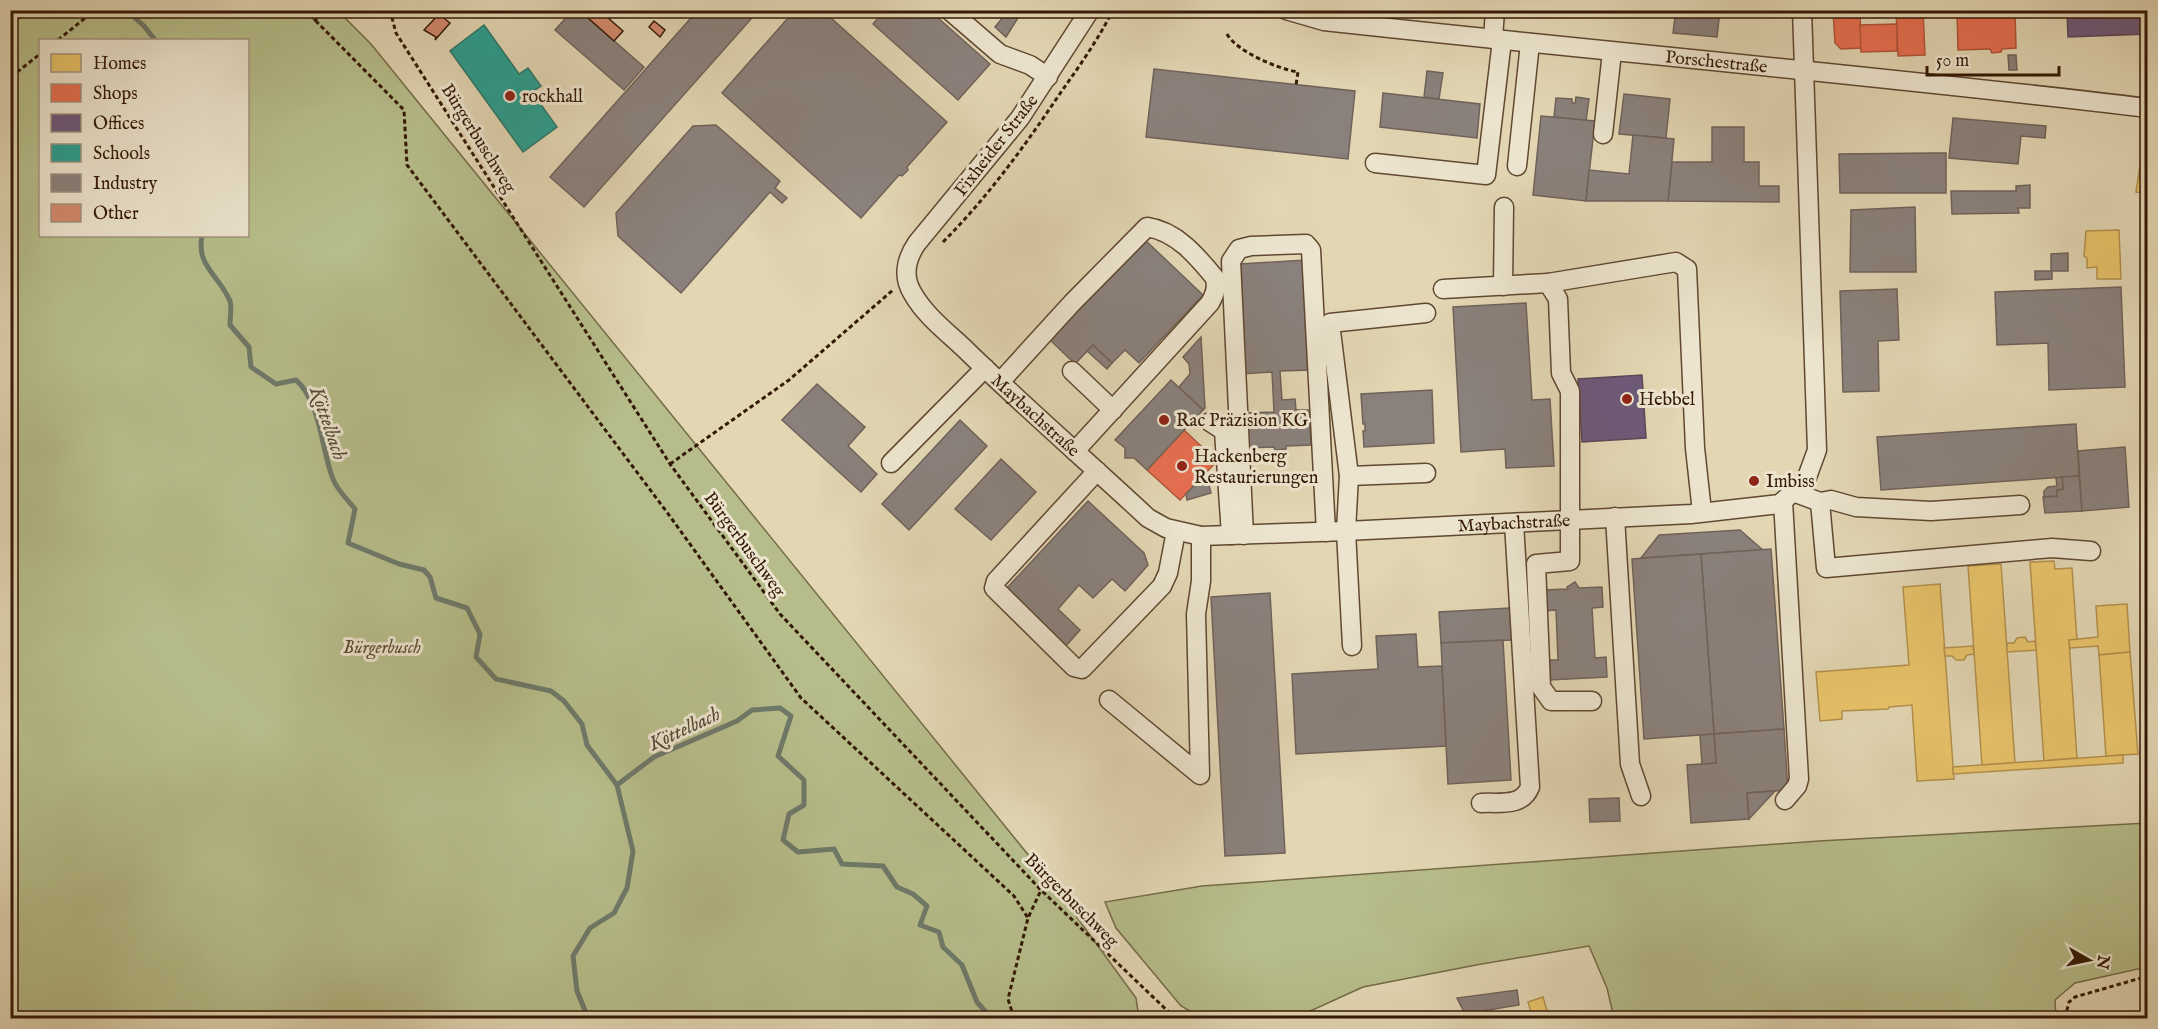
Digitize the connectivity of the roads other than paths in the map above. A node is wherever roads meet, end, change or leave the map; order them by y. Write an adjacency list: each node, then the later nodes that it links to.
1 (949, 10): 10 (street)
2 (1090, 10): 10 (street, Fixheider Straße)
3 (1286, 10): 6 (street, Porschestraße)
4 (1495, 10): 6 (street)
5 (1802, 10): 9 (street)
6 (1497, 40): 7 (street, Porschestraße); 13 (street)
7 (1530, 43): 8 (street, Porschestraße); 14 (street)
8 (1612, 52): 9 (street, Porschestraße); 12 (street)
9 (1804, 72): 11 (street, Porschestraße); 31 (street)
10 (1048, 76): 16 (street, Fixheider Straße)
11 (2148, 108)
12 (1604, 134)
13 (1375, 163)
14 (1517, 166)
15 (1504, 207): 18 (street)
16 (907, 278): 21 (street, Maybachstraße)
17 (1548, 283): 18 (street); 34 (street); 36 (street)
18 (1503, 286): 19 (street)
19 (1443, 289)
20 (1426, 313): 30 (street)
21 (985, 368): 23 (street, Maybachstraße); 27 (street)
22 (1072, 371): 24 (street)
23 (1000, 382): 24 (street); 26 (street, Maybachstraße)
24 (1113, 410): 26 (street)
25 (1210, 422): 41 (street)
26 (1075, 451): 28 (street, Maybachstraße)
27 (891, 463)
28 (1098, 471): 38 (street, Maybachstraße); 38 (street)
29 (1426, 473): 30 (street)
30 (1349, 476): 39 (street)
31 (1788, 496): 32 (street); 34 (street, Maybachstraße); 48 (street)
32 (1820, 501): 33 (street); 43 (street)
33 (2020, 504)
34 (1702, 512): 35 (street, Maybachstraße)
35 (1615, 517): 36 (street, Maybachstraße); 47 (street)
36 (1568, 520): 37 (street, Maybachstraße); 46 (street)
37 (1514, 523): 39 (street, Maybachstraße); 49 (street)
38 (1176, 531): 42 (street, Maybachstraße)
39 (1346, 531): 40 (street, Maybachstraße); 44 (street)
40 (1326, 532): 41 (street, Maybachstraße); 41 (street)
41 (1238, 535): 42 (street, Maybachstraße)
42 (1201, 536): 45 (street)
43 (2091, 551)
44 (1352, 646)
45 (1109, 700)
46 (1592, 701)
47 (1641, 796)
48 (1785, 800)
49 (1482, 803)

